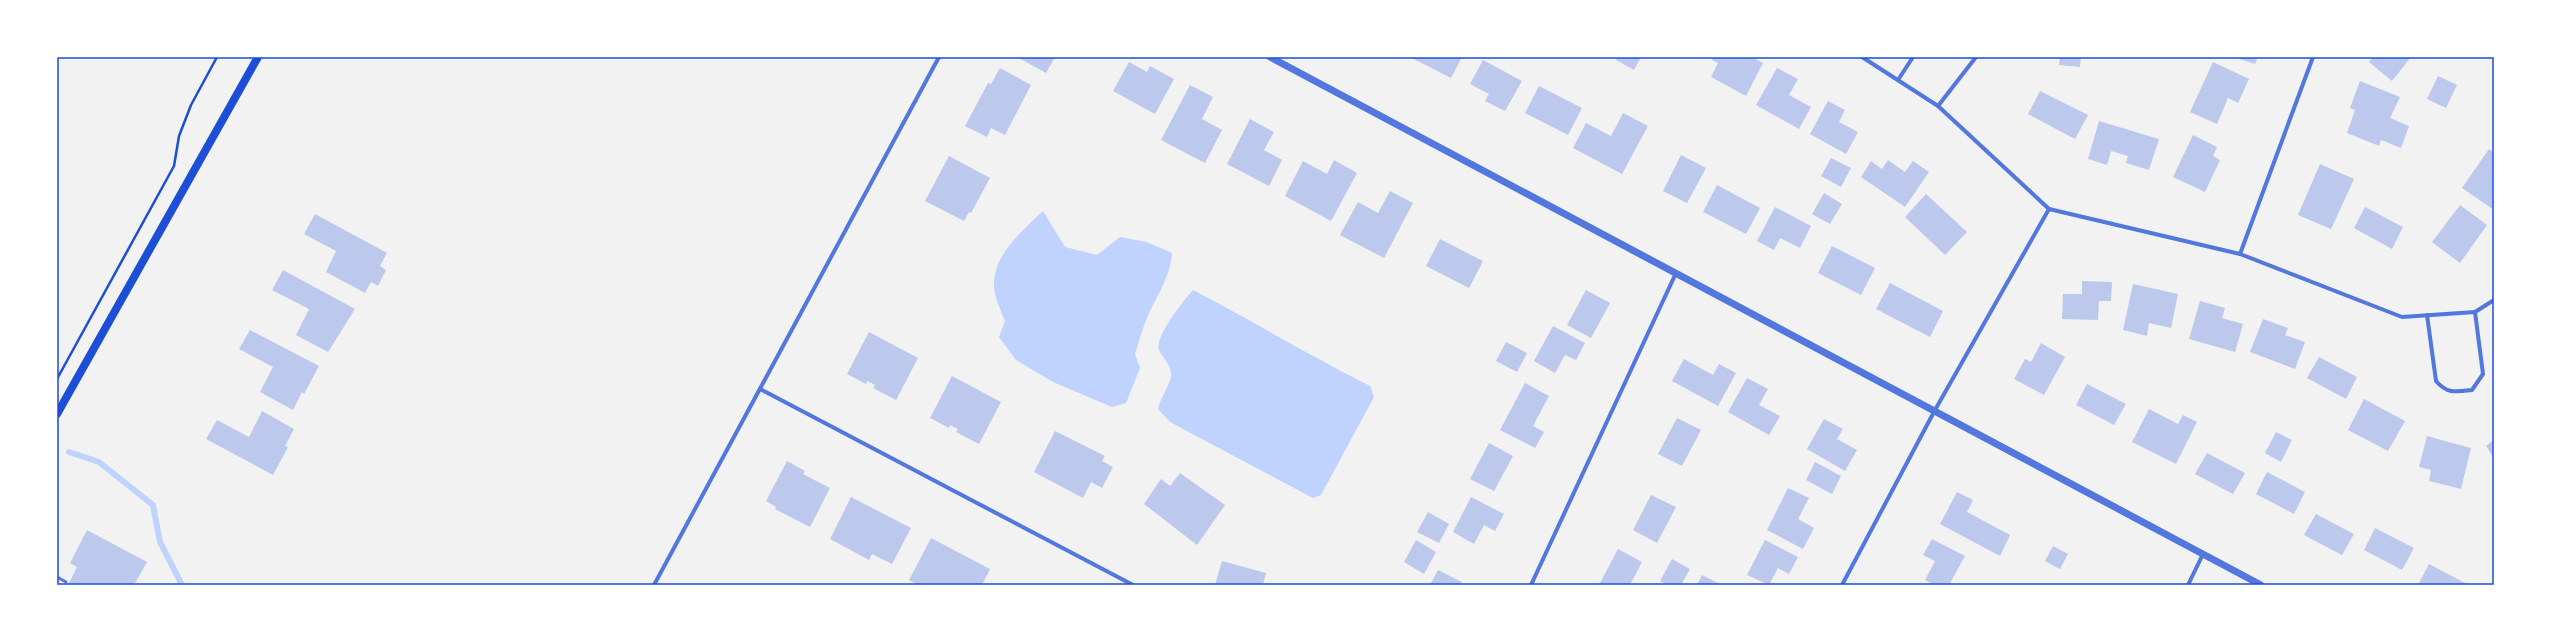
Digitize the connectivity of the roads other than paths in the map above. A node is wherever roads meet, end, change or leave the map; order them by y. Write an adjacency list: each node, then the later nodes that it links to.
1 (258, 57): 18 (main road)
2 (939, 57): 16 (street)
3 (1270, 57): 12 (street)
4 (1862, 57): 8 (street)
5 (1913, 57): 8 (street)
6 (1976, 57): 9 (street)
7 (2313, 57): 11 (street)
8 (1898, 80): 9 (street)
9 (1938, 106): 10 (street)
10 (2049, 209): 11 (street); 17 (street)
11 (2240, 254): 15 (street)
12 (1676, 273): 17 (street); 24 (street)
13 (2494, 300): 14 (street)
14 (2475, 312): 15 (street); 15 (street)
15 (2427, 315)
16 (760, 389): 22 (street); 23 (street)
17 (1935, 410): 19 (street); 25 (street)
18 (57, 414)
19 (2203, 554): 26 (street); 27 (street)
20 (57, 577): 21 (lane)
21 (66, 582)
22 (654, 585)
23 (1133, 585)
24 (1530, 585)
25 (1842, 585)
26 (2188, 585)
27 (2261, 585)

